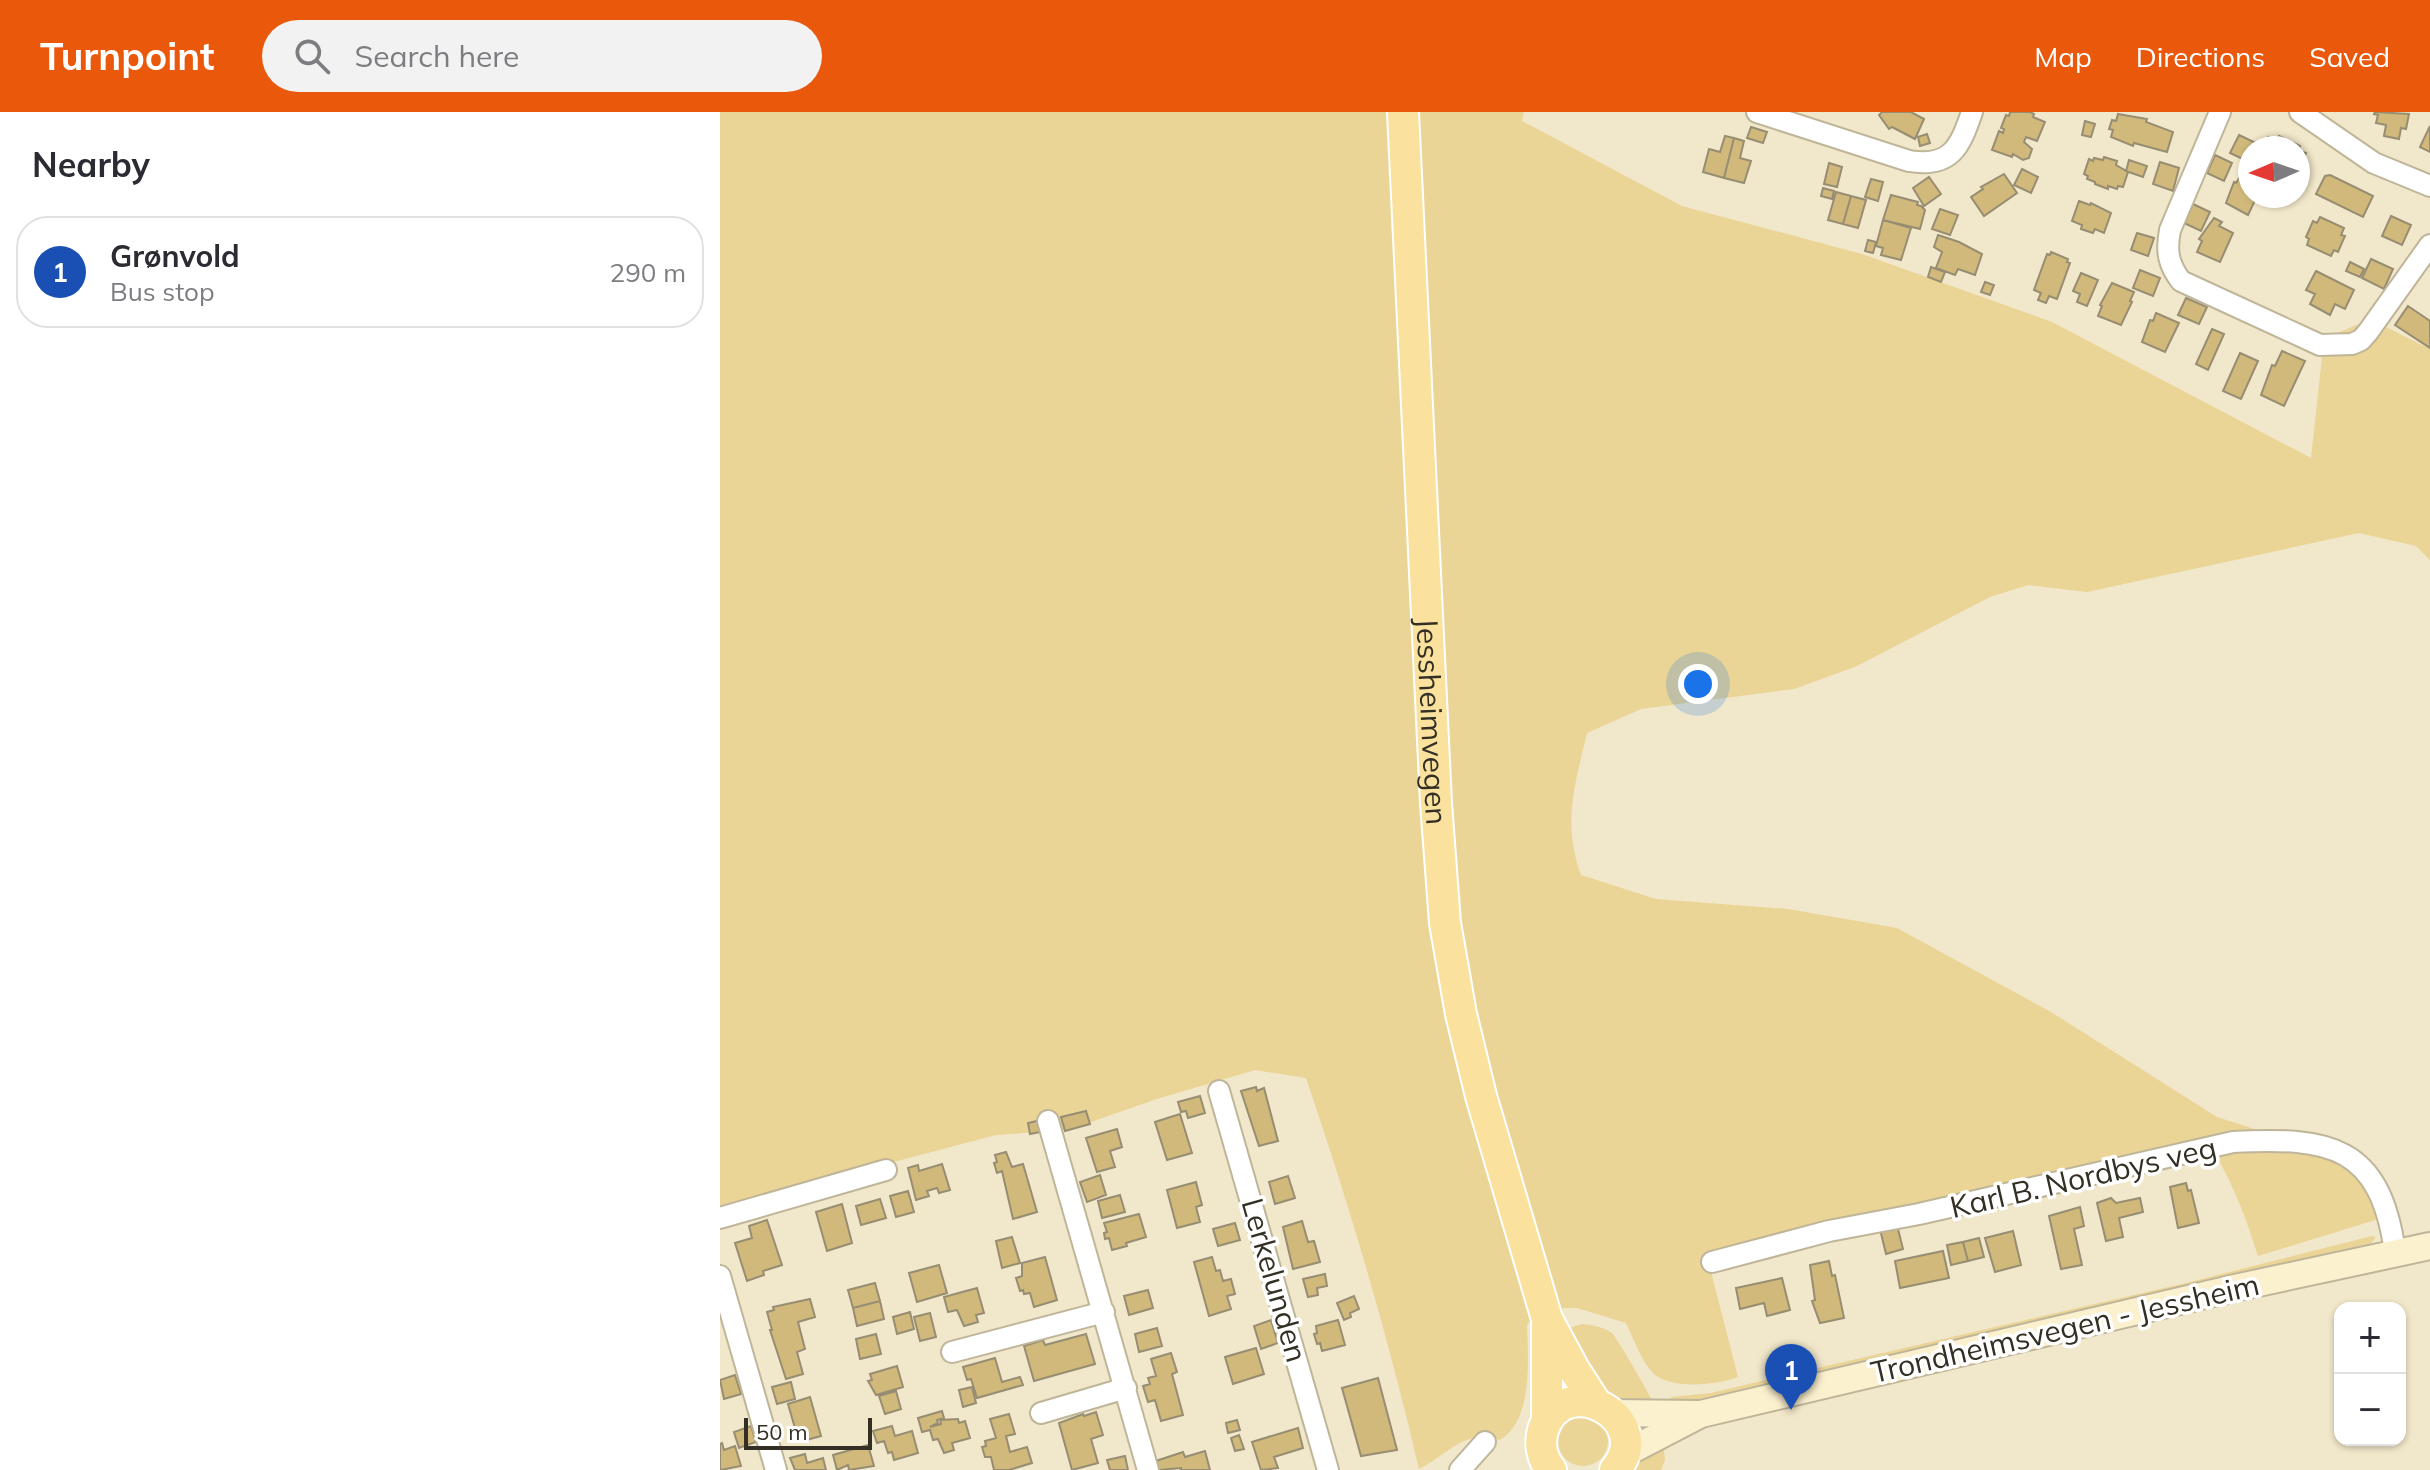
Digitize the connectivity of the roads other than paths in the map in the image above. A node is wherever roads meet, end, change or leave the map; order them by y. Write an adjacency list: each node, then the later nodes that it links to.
1 (1403, 112): 17 (main road, Jessheimvegen)
2 (1757, 112): 3 (street)
3 (1972, 112)
4 (2220, 112): 7 (street)
5 (2314, 115): 6 (street)
6 (2430, 186)
7 (2430, 245)
8 (1219, 1091): 28 (street, Lerkelunden)
9 (1048, 1121): 16 (street)
10 (886, 1170): 11 (street)
11 (720, 1218)
12 (2430, 1246): 13 (main road, Trondheimsvegen - Jessheim)
13 (2395, 1252): 14 (street, Karl B. Nordbys veg); 22 (main road, Trondheimsvegen - Jessheim)
14 (1712, 1262)
15 (720, 1276): 26 (street)
16 (1104, 1312): 18 (street); 19 (street)
17 (1547, 1319): 20 (main road, Jessheimvegen); 23 (main road, Jessheimvegen)
18 (952, 1352)
19 (1126, 1388): 21 (street); 27 (street)
20 (1604, 1408): 22 (main road, Trondheimsvegen - Jessheim); 23 (main road); 25 (main road, Jessheimvegen)
21 (1041, 1413)
22 (1701, 1414): 25 (main road, Trondheimsvegen - Jessheim)
23 (1547, 1420): 30 (main road, Jessheimvegen)
24 (1485, 1442): 29 (street)
25 (1619, 1462)
26 (776, 1470)
27 (1148, 1470)
28 (1328, 1470)
29 (1460, 1470)
30 (1551, 1470)

